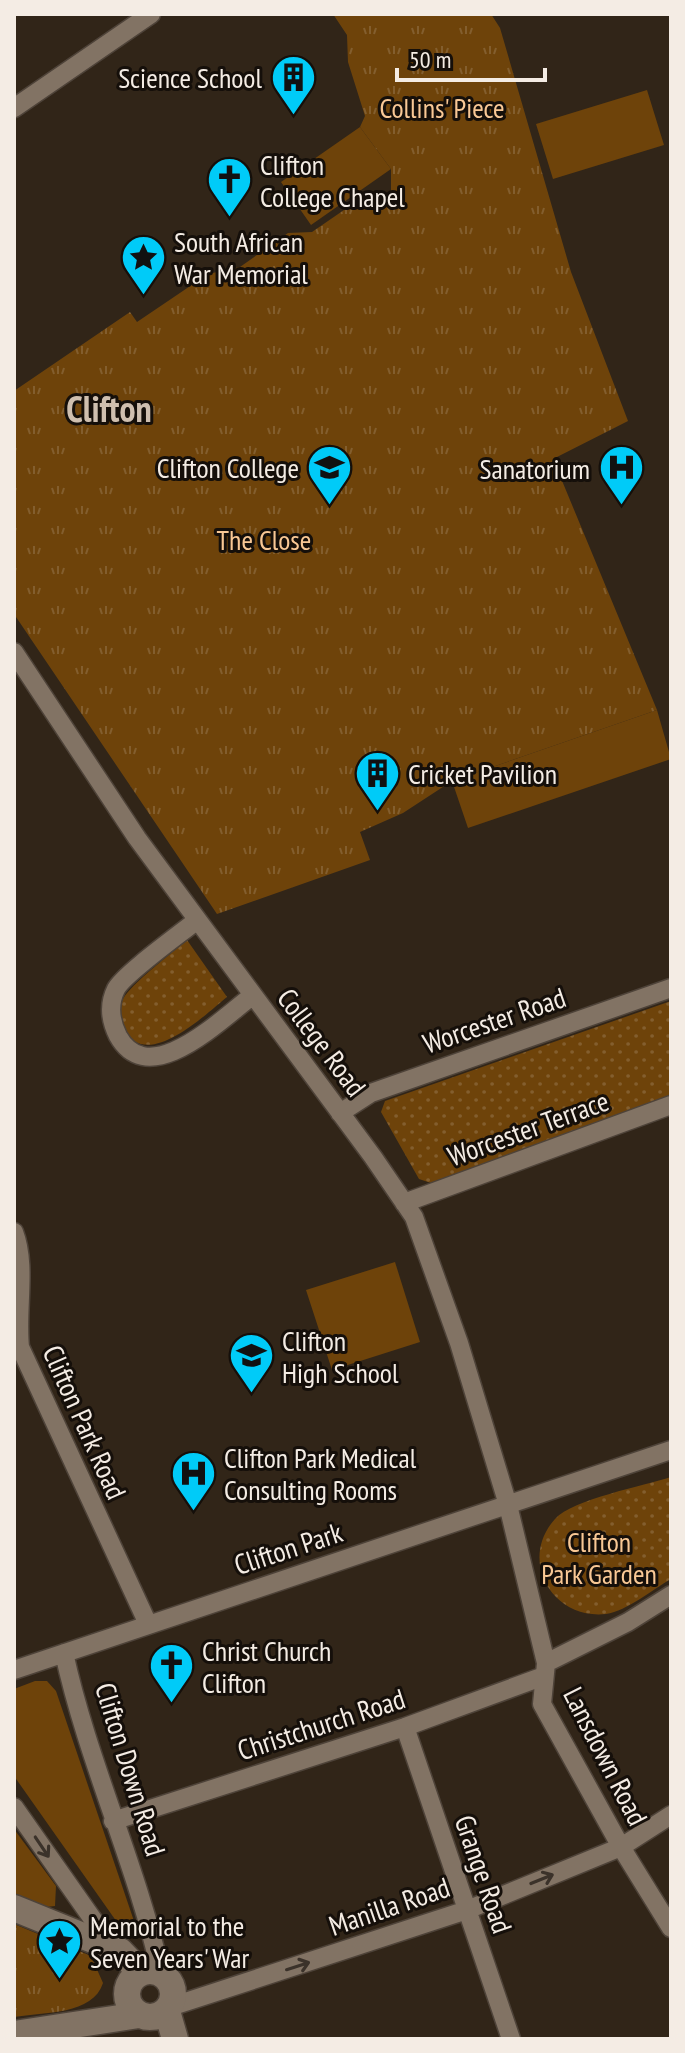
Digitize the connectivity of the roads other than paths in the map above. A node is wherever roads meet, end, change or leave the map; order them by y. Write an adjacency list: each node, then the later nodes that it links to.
1 (151, 14): 2 (street)
2 (14, 108)
3 (14, 652): 4 (street, College Road)
4 (196, 921): 6 (street, College Road); 6 (street)
5 (671, 988): 8 (street, Worcester Road)
6 (252, 996): 8 (street, College Road)
7 (671, 1105): 9 (street, Worcester Terrace)
8 (340, 1113): 9 (street, College Road)
9 (404, 1203): 12 (street, College Road)
10 (14, 1232): 14 (street, Clifton Park Road)
11 (671, 1450): 12 (street, Clifton Park)
12 (508, 1505): 14 (street, Clifton Park); 16 (street, Lansdown Road)
13 (671, 1595): 16 (street, Christchurch Road)
14 (148, 1624): 15 (street, Clifton Park)
15 (64, 1653): 17 (street, Clifton Park); 21 (street, Clifton Down Road)
16 (545, 1669): 18 (street, Christchurch Road); 22 (street, Lansdown Road)
17 (14, 1670)
18 (405, 1727): 21 (street, Christchurch Road); 25 (street, Grange Road)
19 (14, 1807): 23 (street, one-way to 23)
20 (671, 1815): 22 (street, Manilla Road)
21 (113, 1821): 29 (street, Clifton Down Road)
22 (621, 1847): 25 (street, Manilla Road, one-way to 22); 26 (street, Lansdown Road)
23 (78, 1900): 27 (street); 28 (street)
24 (14, 1908): 27 (main road)
25 (467, 1910): 29 (street, Manilla Road, one-way to 25); 33 (street, Grange Road)
26 (671, 1928)
27 (68, 1929): 28 (main road)
28 (106, 1944): 29 (main road)
29 (147, 1995): 30 (main road); 31 (main road); 32 (main road, Clifton Down Road)
30 (14, 2034)
31 (164, 2039)
32 (175, 2039)
33 (511, 2039)

